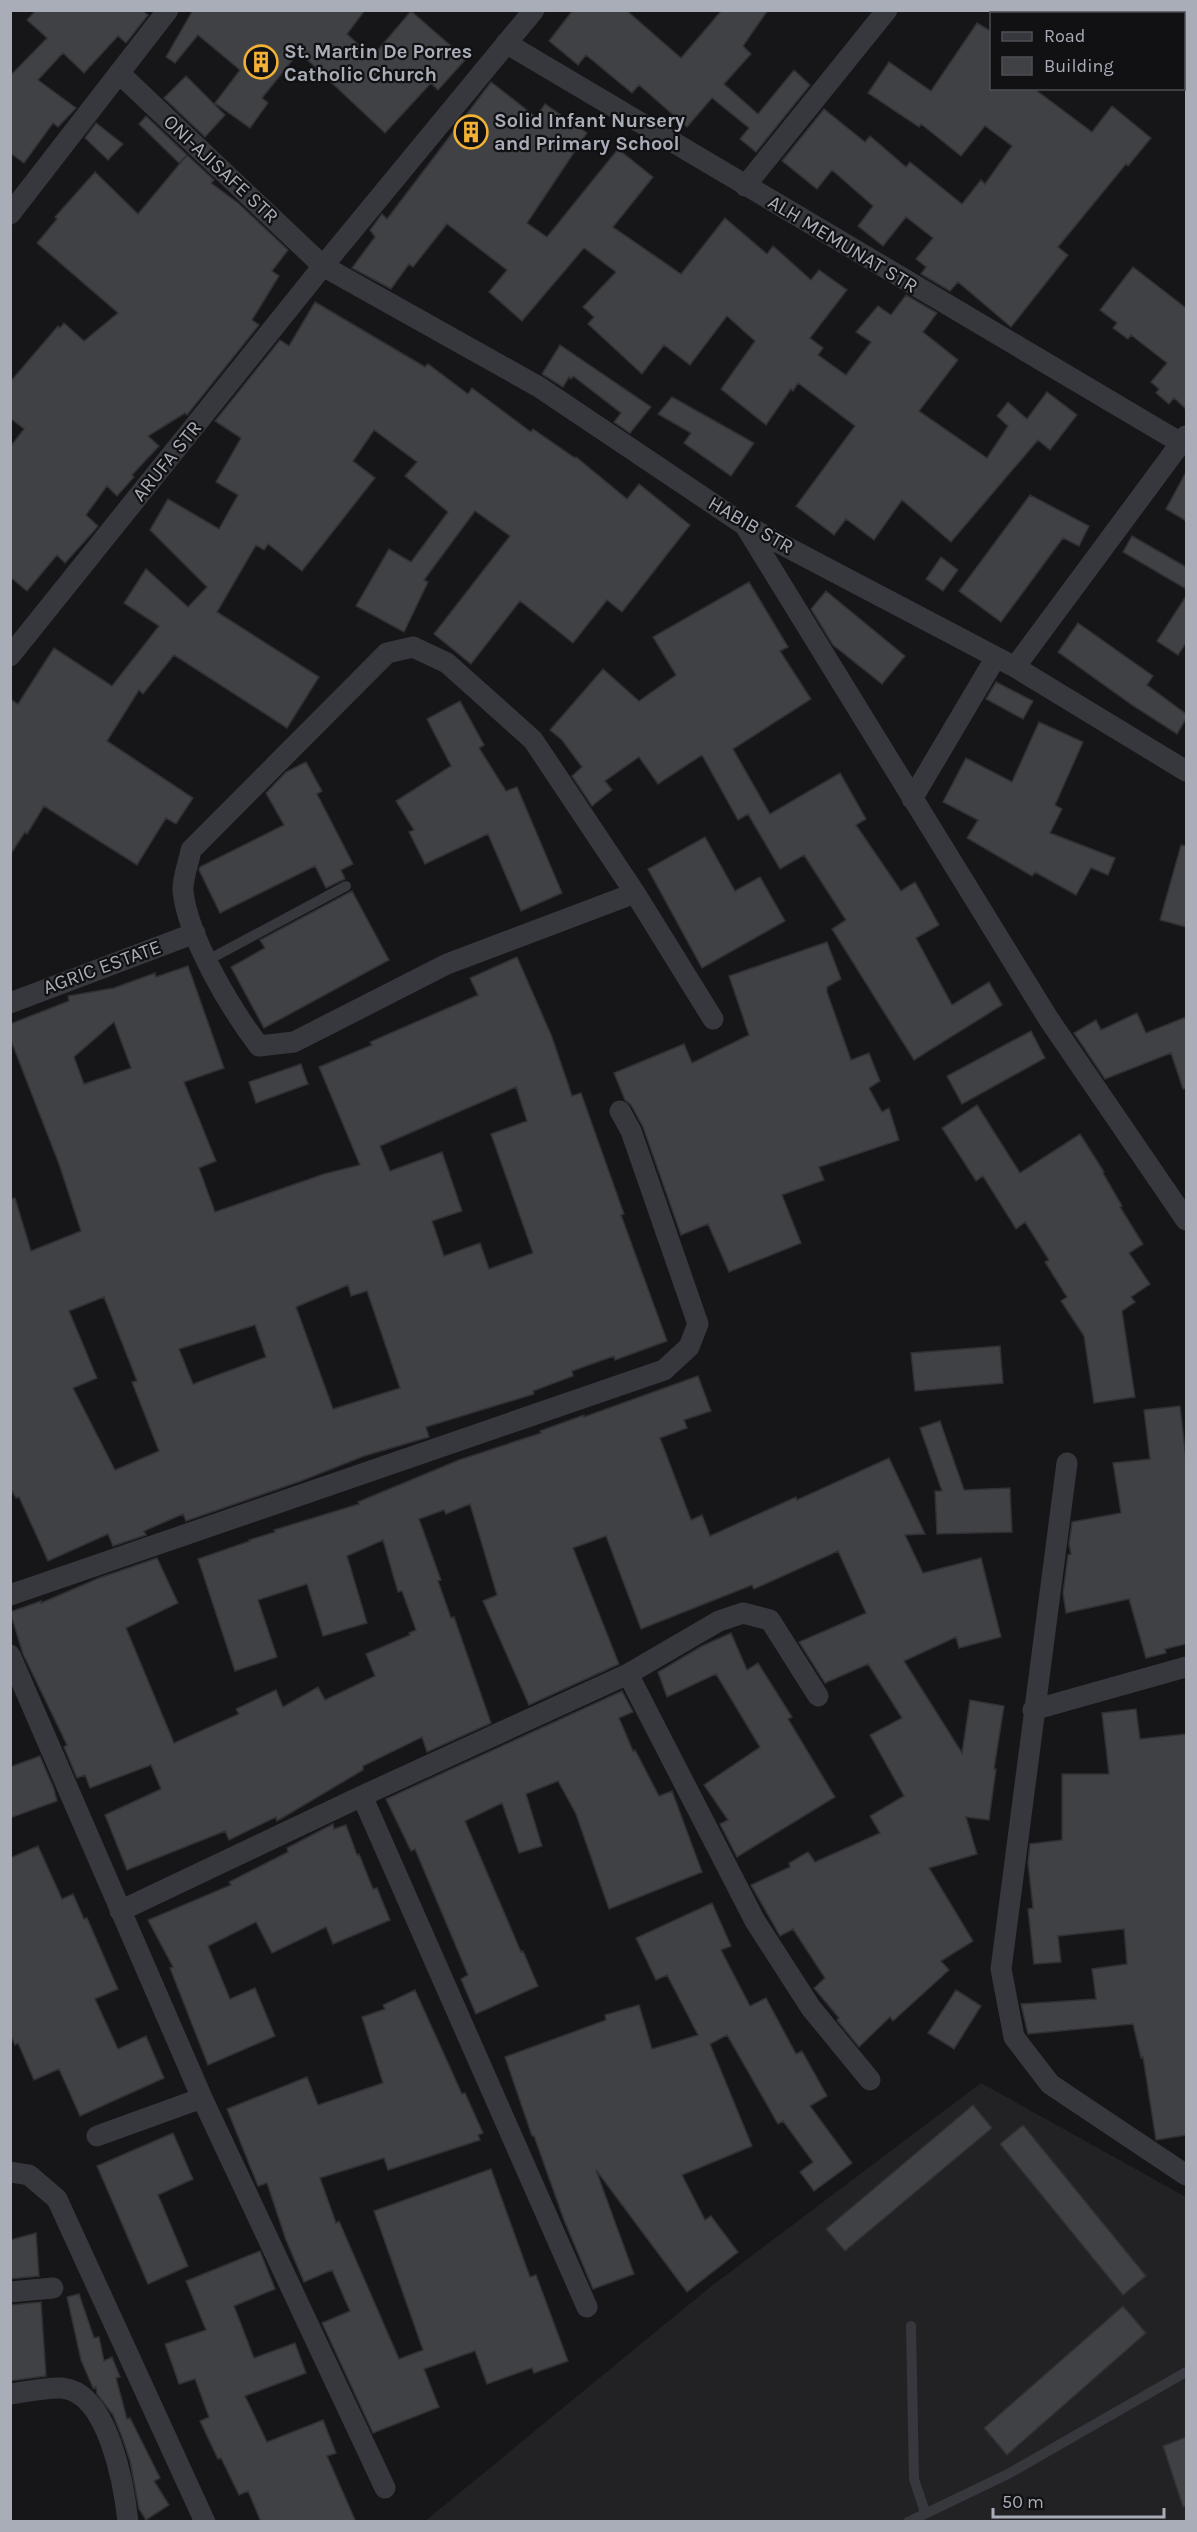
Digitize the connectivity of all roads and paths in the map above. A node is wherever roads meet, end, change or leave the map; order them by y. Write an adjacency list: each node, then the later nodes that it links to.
1 (168, 10): 5 (street)
2 (534, 10): 4 (street)
3 (887, 10): 6 (street)
4 (506, 43): 6 (street, ALH MEMUNAT STR); 8 (street)
5 (119, 72): 7 (street); 8 (street, ONI-AJISAFE STR)
6 (745, 186): 9 (street, ALH MEMUNAT STR)
7 (10, 214)
8 (323, 266): 10 (street, HABIB STR); 11 (street, ARUFA STR)
9 (1184, 440): 12 (street)
10 (744, 524): 12 (street, HABIB STR); 14 (street)
11 (10, 656)
12 (1005, 662): 13 (street, HABIB STR); 14 (street)
13 (1186, 771)
14 (912, 799): 22 (street)
15 (346, 886): 18 (lane)
16 (635, 893): 17 (street); 18 (street); 20 (street)
17 (195, 933): 18 (street); 19 (street, AGRIC ESTATE)
18 (208, 960)
19 (10, 1003)
20 (713, 1020)
21 (620, 1111): 24 (street)
22 (1186, 1220)
23 (1067, 1463): 29 (street)
24 (10, 1595)
25 (10, 1655): 31 (street)
26 (1186, 1667): 29 (street)
27 (628, 1674): 28 (street); 30 (street); 32 (street)
28 (818, 1696)
29 (1033, 1710): 36 (street)
30 (362, 1796): 31 (street); 39 (street)
31 (120, 1911): 33 (street)
32 (870, 2079)
33 (202, 2098): 34 (street); 43 (street)
34 (97, 2136)
35 (20, 2174): 46 (street)
36 (1186, 2175)
37 (53, 2288): 38 (street)
38 (10, 2292)
39 (586, 2307)
40 (911, 2326): 44 (lane)
41 (1186, 2372): 44 (lane)
42 (10, 2394): 45 (street)
43 (385, 2488)
44 (925, 2512): 47 (lane)
45 (128, 2522)
46 (206, 2522)
47 (908, 2522)

